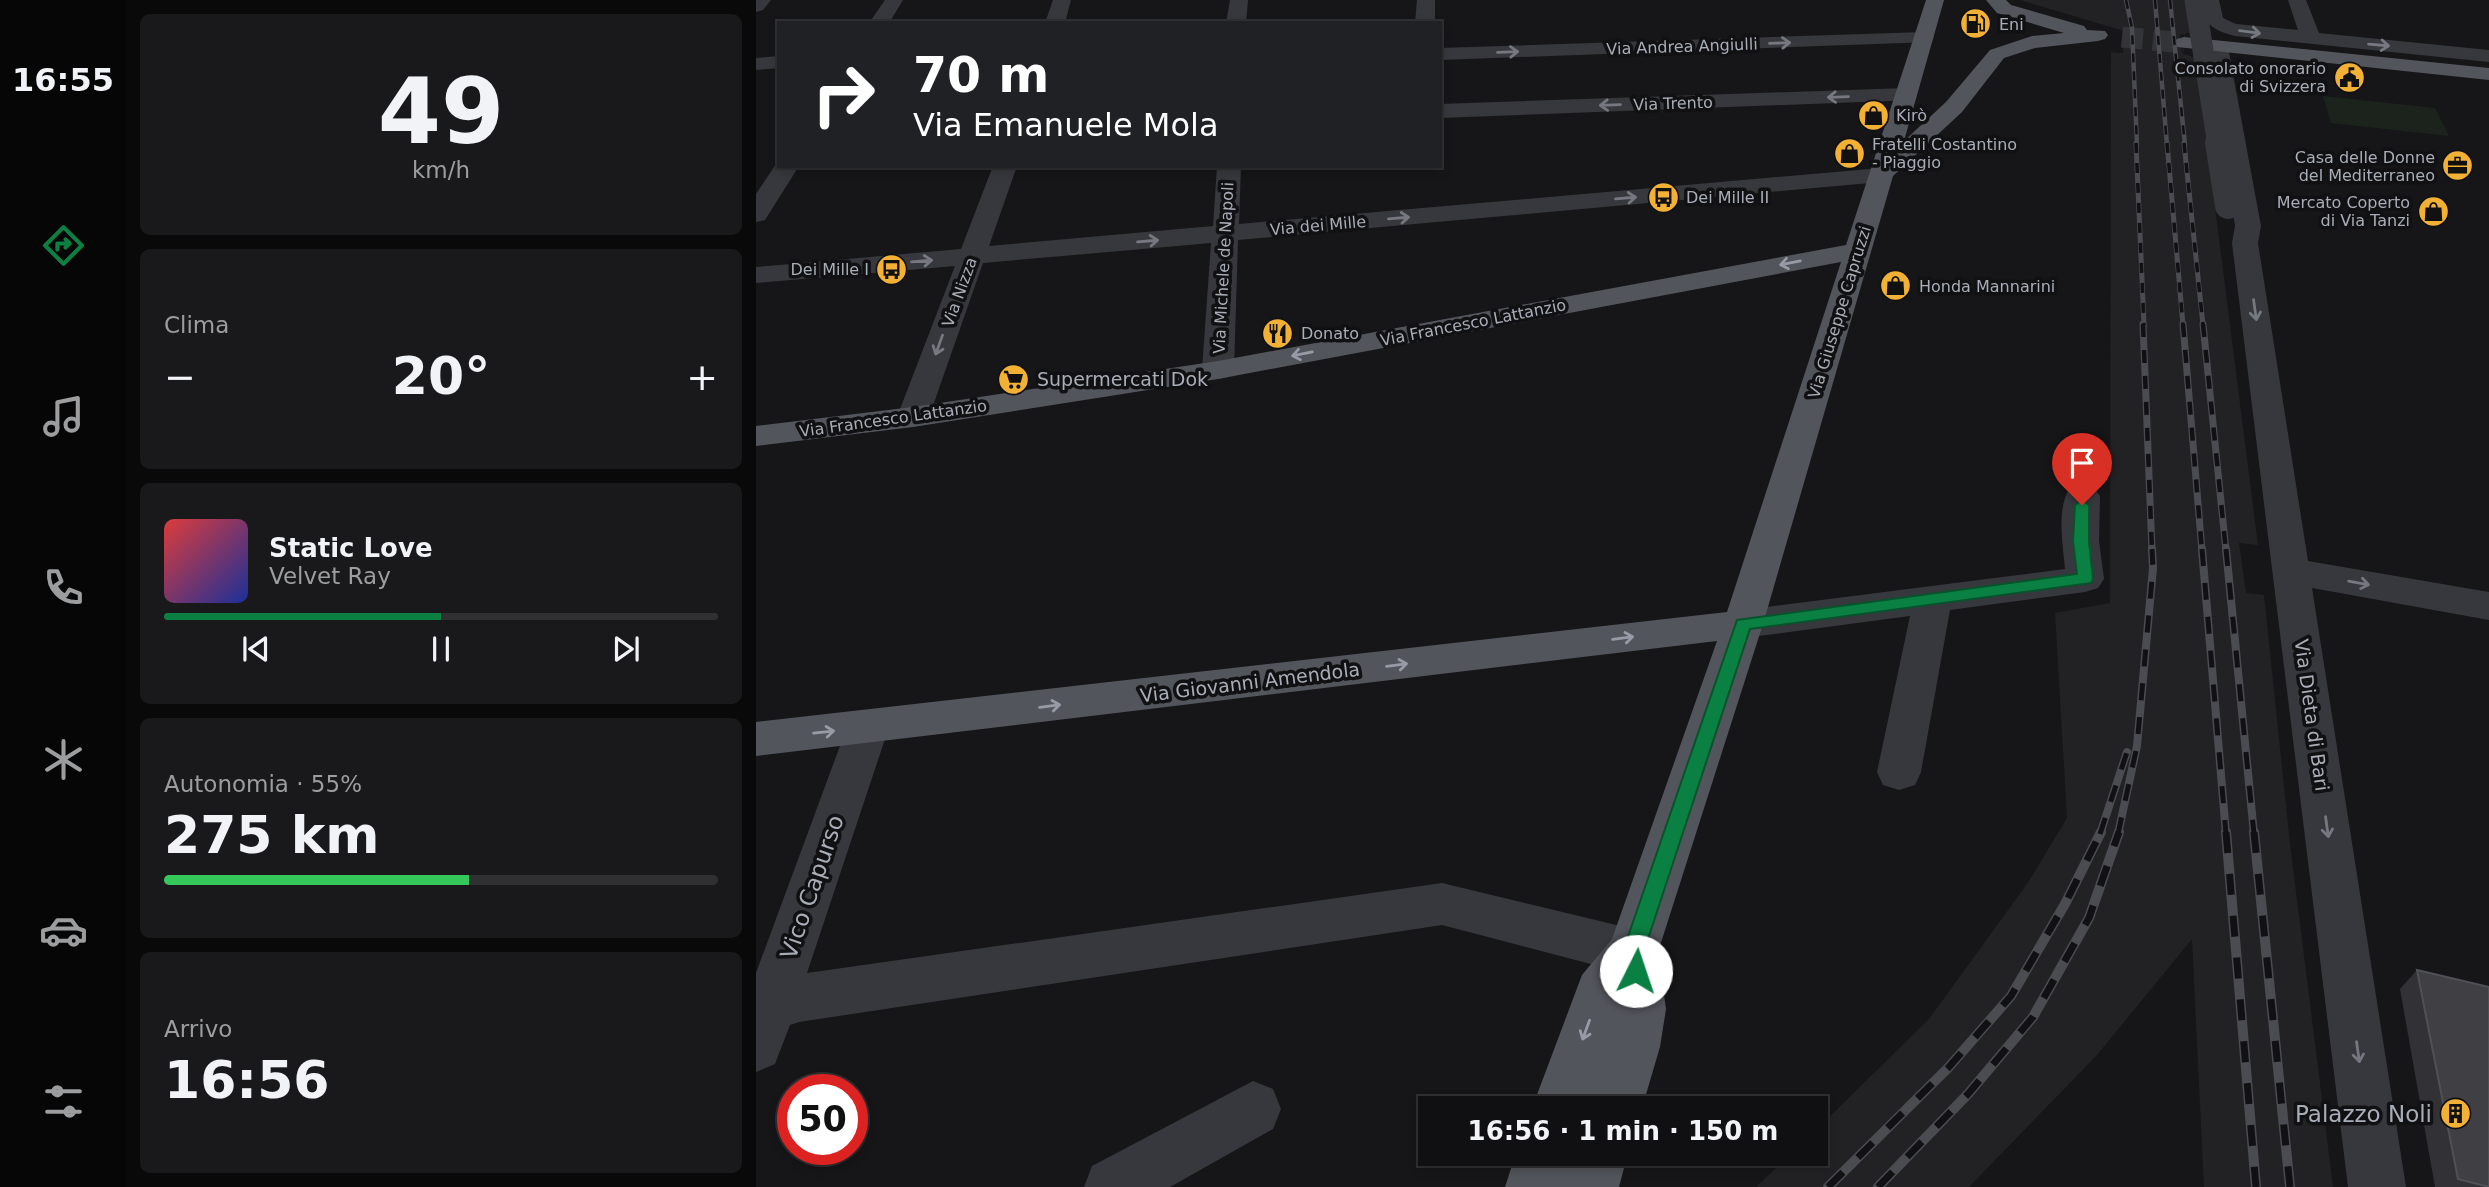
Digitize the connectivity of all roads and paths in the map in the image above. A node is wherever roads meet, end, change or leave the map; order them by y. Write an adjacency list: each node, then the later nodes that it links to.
1 (762, 0): 11 (street)
2 (894, 0): 12 (street)
3 (1062, 0): 13 (street)
4 (1239, 0): 14 (street)
5 (1426, 0): 15 (street)
6 (1935, 0): 18 (main road, Via Giuseppe Capruzzi)
7 (1995, 0): 16 (main road)
8 (2195, 0): 34 (street, Via Dieta di Bari, bridge)
9 (2210, 0): 19 (street, one-way to 19)
10 (2297, 0): 19 (street)
11 (756, 6)
12 (880, 21)
13 (1056, 21)
14 (1236, 21)
15 (1425, 21)
16 (2098, 35): 17 (main road); 32 (main road)
17 (2122, 37)
18 (1924, 38): 22 (street, Via Andrea Angiulli, one-way to 18); 27 (main road, Via Giuseppe Capruzzi)
19 (2311, 38): 23 (street, one-way to 23)
20 (2184, 43): 21 (main road)
21 (2218, 47): 26 (main road); 34 (street, Via Dieta di Bari)
22 (1442, 54)
23 (2489, 56)
24 (777, 62): 25 (street)
25 (756, 64)
26 (2489, 74)
27 (1906, 95): 28 (street, Via Trento, one-way to 28); 32 (main road, Via Giuseppe Capruzzi)
28 (1442, 111)
29 (786, 168): 33 (street)
30 (1004, 168): 37 (street, Via Nizza)
31 (1229, 168): 35 (street, Via Michele de Napoli)
32 (1881, 175): 35 (street, Via dei Mille, one-way to 32); 36 (main road, Via Giuseppe Capruzzi)
33 (756, 214)
34 (2236, 224): 43 (street, Via Dieta di Bari, one-way to 43)
35 (1225, 234): 37 (street, Via dei Mille, one-way to 35); 39 (street, Via Michele de Napoli)
36 (1857, 251): 39 (main road, Via Francesco Lattanzio, one-way to 39); 46 (main road, Via Giuseppe Capruzzi)
37 (972, 256): 38 (street, Via dei Mille, one-way to 37); 40 (street, Via Nizza, one-way to 40)
38 (756, 275)
39 (1218, 370): 40 (main road, Via Francesco Lattanzio)
40 (913, 417): 41 (main road, Via Francesco Lattanzio)
41 (756, 436)
42 (2082, 496): 44 (street)
43 (2292, 571): 45 (street, one-way to 45); 60 (street, Via Dieta di Bari, one-way to 60)
44 (1933, 597): 46 (street); 49 (street)
45 (2489, 606)
46 (1743, 624): 47 (main road, Via Giovanni Amendola, one-way to 46); 50 (main road, Via Giuseppe Capruzzi)
47 (868, 727): 48 (main road, Via Giovanni Amendola, one-way to 47); 51 (street, Vico Capurso)
48 (756, 739)
49 (1899, 772)
50 (1633, 951): 51 (street); 52 (main road, one-way to 52); 53 (main road)
51 (763, 1026)
52 (1564, 1096)
53 (1618, 1096)
54 (1253, 1109): 57 (street)
55 (1541, 1166): 58 (main road)
56 (1596, 1166): 59 (main road)
57 (1113, 1187)
58 (1534, 1187)
59 (1590, 1187)
60 (2377, 1187)

